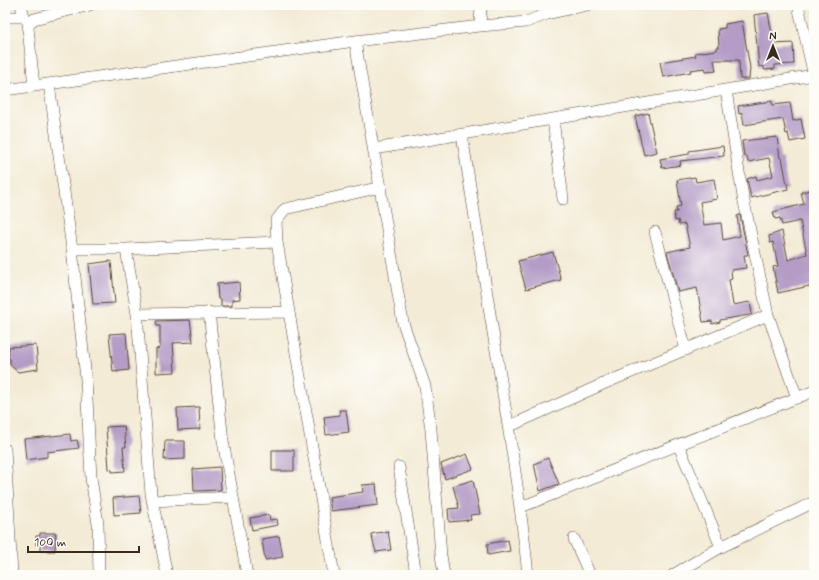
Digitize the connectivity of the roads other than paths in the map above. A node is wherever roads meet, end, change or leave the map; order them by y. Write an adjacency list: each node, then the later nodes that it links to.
1 (21, 5): 7 (street)
2 (90, 5): 7 (street)
3 (481, 5): 8 (street)
4 (587, 5): 8 (street)
5 (798, 5): 10 (street)
6 (5, 17): 7 (street)
7 (27, 20): 12 (street)
8 (480, 26): 9 (street)
9 (354, 41): 11 (street); 17 (street)
10 (814, 76): 14 (street)
11 (49, 84): 12 (street); 22 (street)
12 (34, 86): 13 (street)
13 (5, 90)
14 (726, 90): 15 (street); 27 (street)
15 (553, 119): 16 (street); 19 (street)
16 (462, 135): 17 (street); 31 (street)
17 (374, 148): 18 (street)
18 (381, 187): 21 (street); 48 (street)
19 (563, 199)
20 (655, 232): 28 (street)
21 (276, 242): 23 (street); 25 (street)
22 (72, 249): 23 (street); 43 (street)
23 (126, 249): 26 (street)
24 (209, 312): 25 (street); 26 (street); 36 (street)
25 (288, 312): 46 (street)
26 (137, 314): 37 (street)
27 (768, 315): 28 (street); 30 (street)
28 (686, 350): 31 (street)
29 (814, 391): 30 (street)
30 (797, 398): 32 (street)
31 (510, 426): 39 (street)
32 (679, 446): 39 (street); 41 (street)
33 (5, 449): 34 (street)
34 (6, 467): 42 (street)
35 (399, 467): 47 (street)
36 (234, 497): 37 (street); 45 (street)
37 (152, 501): 44 (street)
38 (814, 502): 41 (street)
39 (521, 507): 49 (street)
40 (574, 539): 50 (street)
41 (722, 547): 51 (street)
42 (12, 575)
43 (99, 575)
44 (167, 575)
45 (247, 575)
46 (334, 575)
47 (416, 575)
48 (444, 575)
49 (528, 575)
50 (590, 575)
51 (673, 575)

